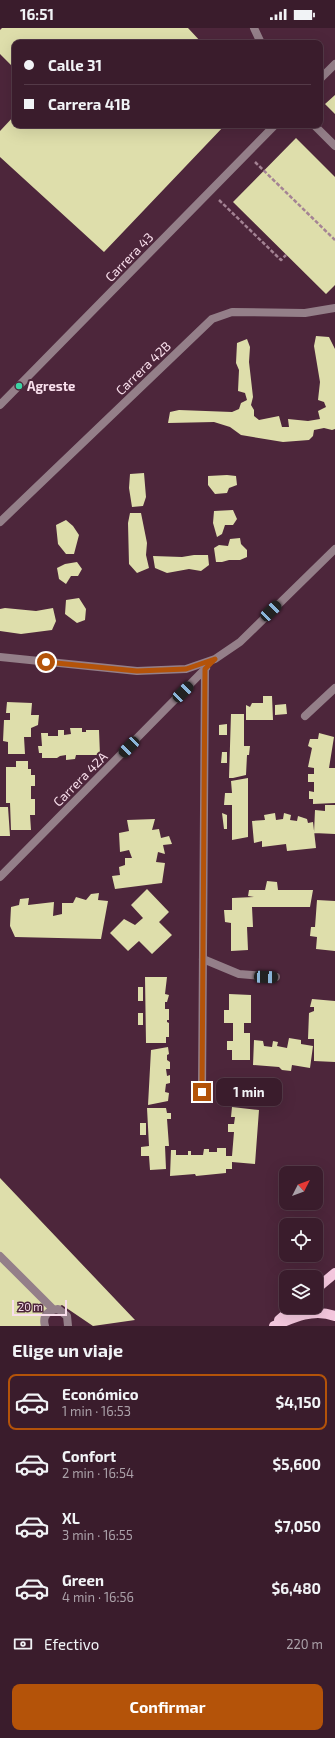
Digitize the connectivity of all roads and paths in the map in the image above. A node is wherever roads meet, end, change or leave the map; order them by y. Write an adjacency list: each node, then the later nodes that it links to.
1 (254, 28): 2 (street)
2 (260, 40)
3 (335, 64): 4 (street)
4 (323, 76)
5 (272, 128): 9 (street, Carrera 43)
6 (317, 128): 7 (street)
7 (335, 146)
8 (264, 171): 10 (path)
9 (210, 191): 11 (path); 13 (street, Carrera 43)
10 (335, 240)
11 (286, 254)
12 (335, 308): 14 (street, Carrera 42B)
13 (0, 405)
14 (0, 522)
15 (335, 549): 17 (street, Carrera 42A)
16 (0, 657): 17 (street)
17 (215, 659): 18 (street, Carrera 42A)
18 (205, 669): 21 (street, Carrera 42A); 24 (street)
19 (335, 688): 20 (street)
20 (304, 716)
21 (9, 868): 22 (street); 23 (street, Carrera 42A)
22 (0, 869)
23 (0, 877)
24 (203, 959): 25 (street); 26 (street)
25 (276, 977)
26 (202, 1092)
27 (0, 1256): 30 (street)
28 (335, 1273): 29 (main road)
29 (323, 1283)
30 (53, 1309): 33 (street); 34 (street)
31 (287, 1314): 35 (main road)
32 (335, 1316): 35 (main road)
33 (45, 1326)
34 (68, 1326)
35 (274, 1326)

